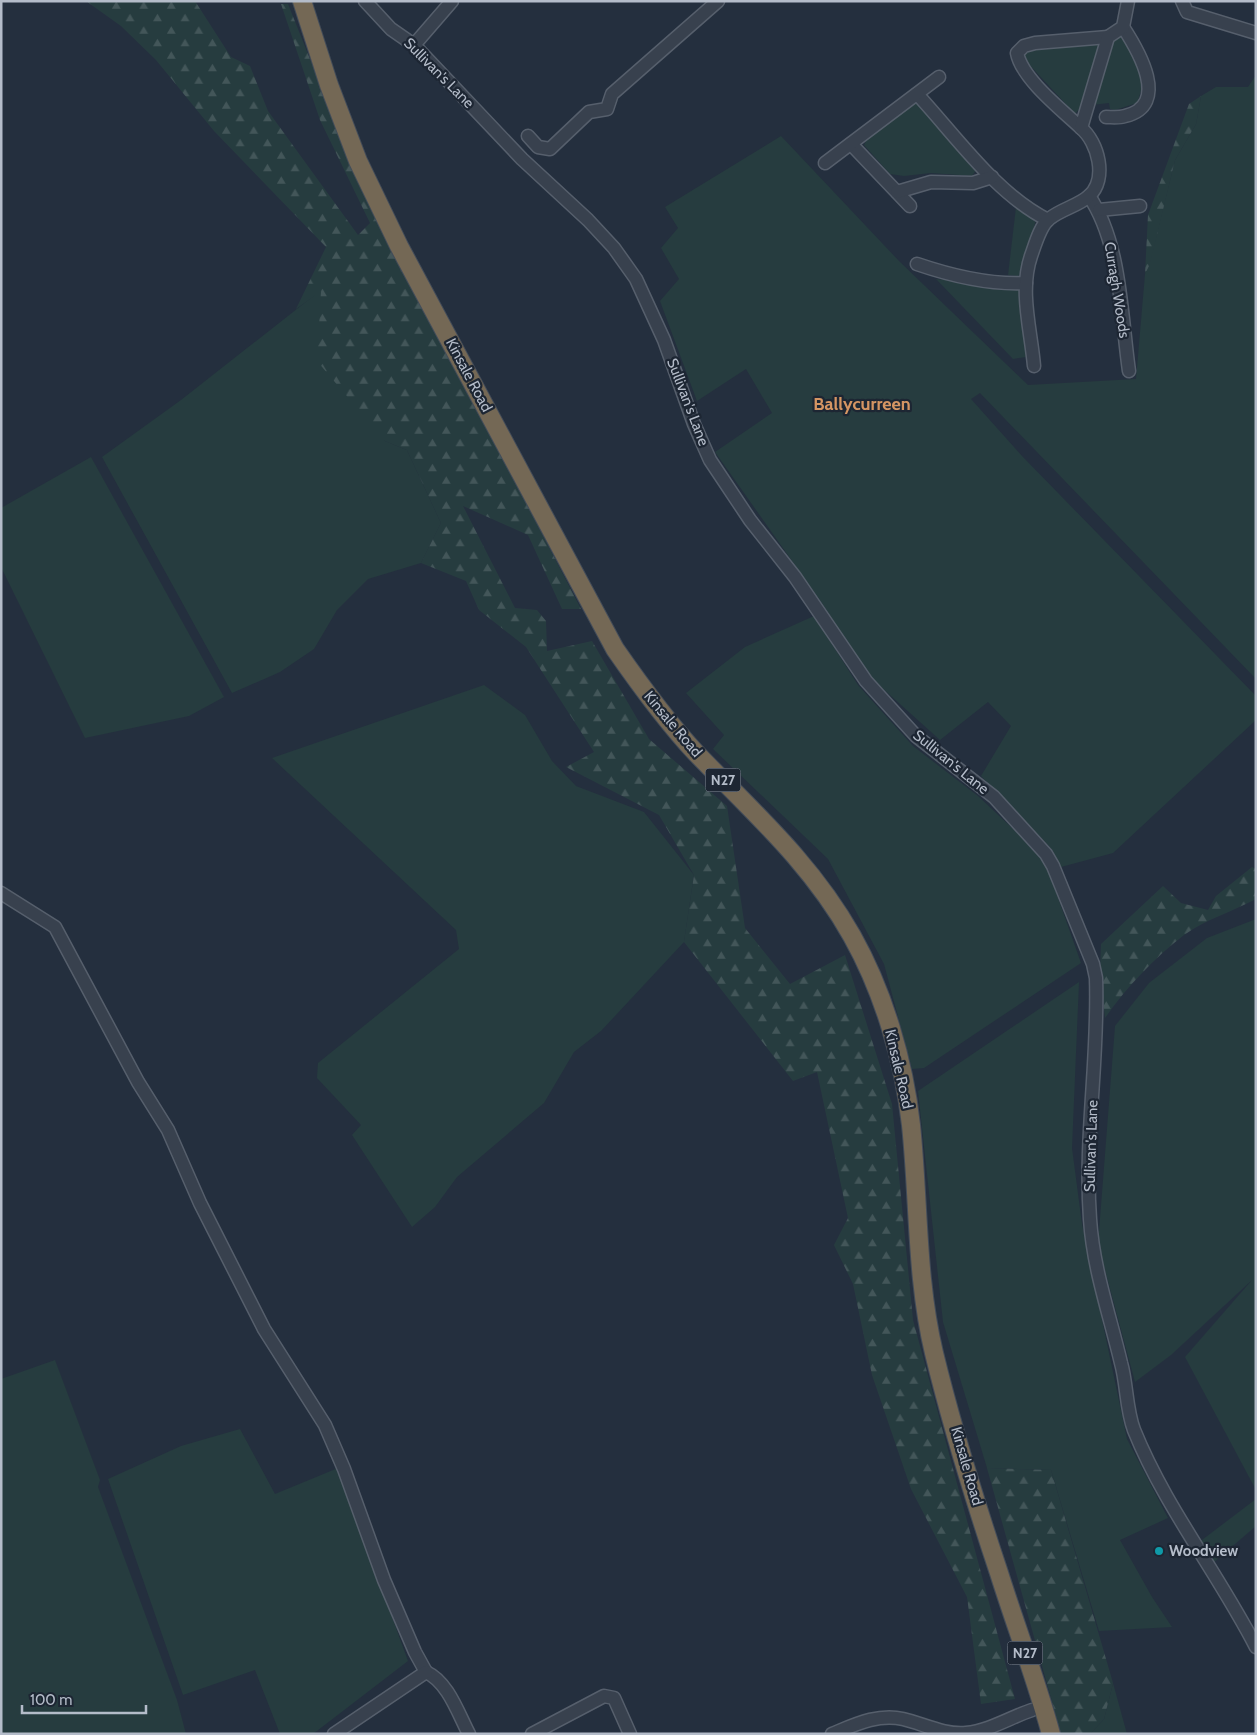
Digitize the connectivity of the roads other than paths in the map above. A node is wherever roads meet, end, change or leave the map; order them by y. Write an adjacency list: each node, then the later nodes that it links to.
1 (302, 1): 30 (highway, Kinsale Road / N27)
2 (365, 1): 10 (street, Sullivan's Lane)
3 (452, 1): 10 (street)
4 (718, 1): 15 (street)
5 (1128, 1): 7 (street)
6 (1182, 1): 8 (street)
7 (1123, 27): 9 (street); 13 (street)
8 (1256, 33)
9 (1108, 37): 14 (street); 14 (street)
10 (414, 45): 31 (street, Sullivan's Lane)
11 (939, 77): 12 (street)
12 (918, 94): 16 (street); 18 (street)
13 (1106, 117)
14 (1081, 128): 20 (street)
15 (528, 136)
16 (851, 144): 17 (street); 19 (street)
17 (825, 163)
18 (992, 176): 19 (street); 24 (street)
19 (897, 192): 21 (street)
20 (1089, 196): 23 (street, Curragh Woods); 24 (street)
21 (910, 206)
22 (1140, 206): 23 (street)
23 (1099, 210): 28 (street, Curragh Woods)
24 (1048, 220): 26 (street)
25 (917, 264): 26 (street)
26 (1026, 283): 27 (street)
27 (1034, 366)
28 (1129, 371)
29 (1, 893): 32 (street)
30 (998, 1572): 33 (highway, Kinsale Road / N27); 41 (highway, Kinsale Road / N27)
31 (1256, 1647)
32 (426, 1672): 35 (street); 36 (street)
33 (1032, 1710): 34 (street); 40 (highway, Kinsale Road / N27)
34 (843, 1731): 39 (street)
35 (334, 1734)
36 (469, 1734)
37 (532, 1734): 38 (street)
38 (630, 1734)
39 (832, 1734)
40 (1038, 1734)
41 (1051, 1734)

